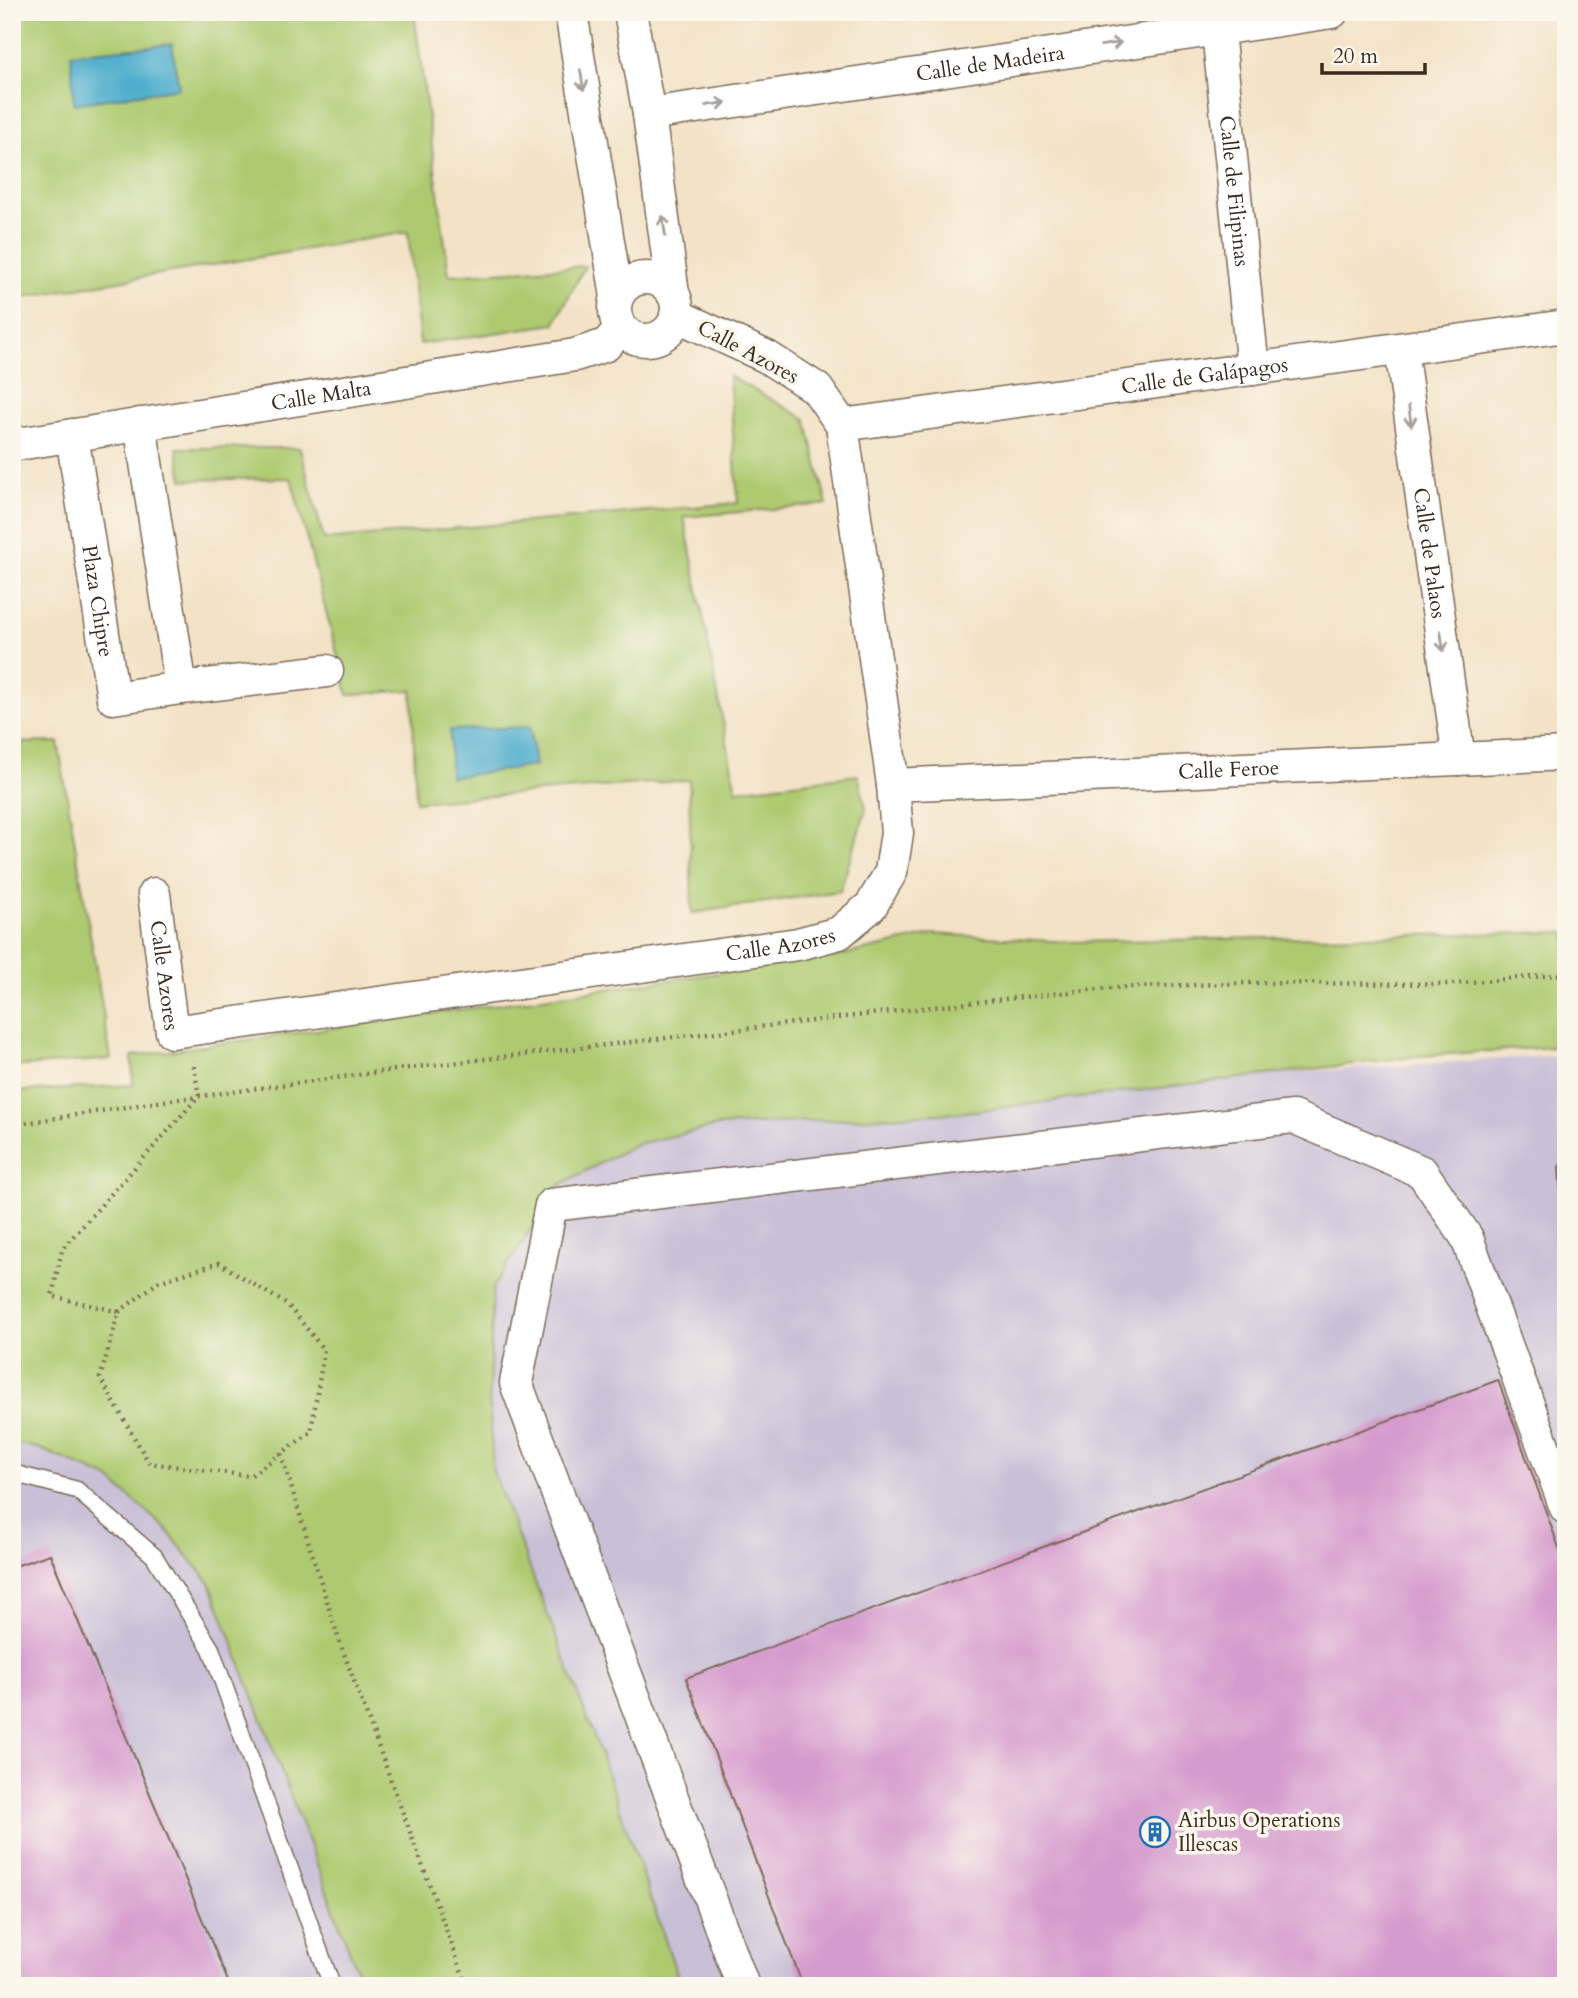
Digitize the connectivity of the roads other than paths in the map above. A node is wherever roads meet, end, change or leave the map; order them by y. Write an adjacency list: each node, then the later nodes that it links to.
1 (571, 12): 6 (street, one-way to 6)
2 (631, 12): 5 (street)
3 (1332, 12): 4 (street, Calle de Madeira)
4 (1217, 20): 5 (street, Calle de Madeira, one-way to 4); 11 (street, Calle de Filipinas)
5 (649, 114): 7 (street, one-way to 5)
6 (617, 297): 7 (street); 9 (street)
7 (675, 304): 9 (street); 13 (street, Calle Azores)
8 (1566, 326): 10 (street, Calle de Galápagos)
9 (621, 328): 12 (street, Calle Malta)
10 (1401, 349): 11 (street, Calle de Galápagos); 19 (street, Calle de Palaos, one-way to 19)
11 (1253, 369): 13 (street, Calle de Galápagos)
12 (140, 424): 14 (street, Calle Malta); 17 (street)
13 (842, 425): 20 (street, Calle Azores)
14 (72, 435): 15 (street, Calle Malta); 17 (street, Plaza Chipre)
15 (12, 445)
16 (327, 671): 17 (street, Plaza Chipre)
17 (181, 688)
18 (1566, 754): 19 (street, Calle Feroe)
19 (1459, 759): 20 (street, Calle Feroe)
20 (892, 785): 21 (street, Calle Azores)
21 (154, 894)
22 (12, 1473): 24 (lane)
23 (1566, 1508): 25 (street)
24 (332, 1986)
25 (743, 1986)

